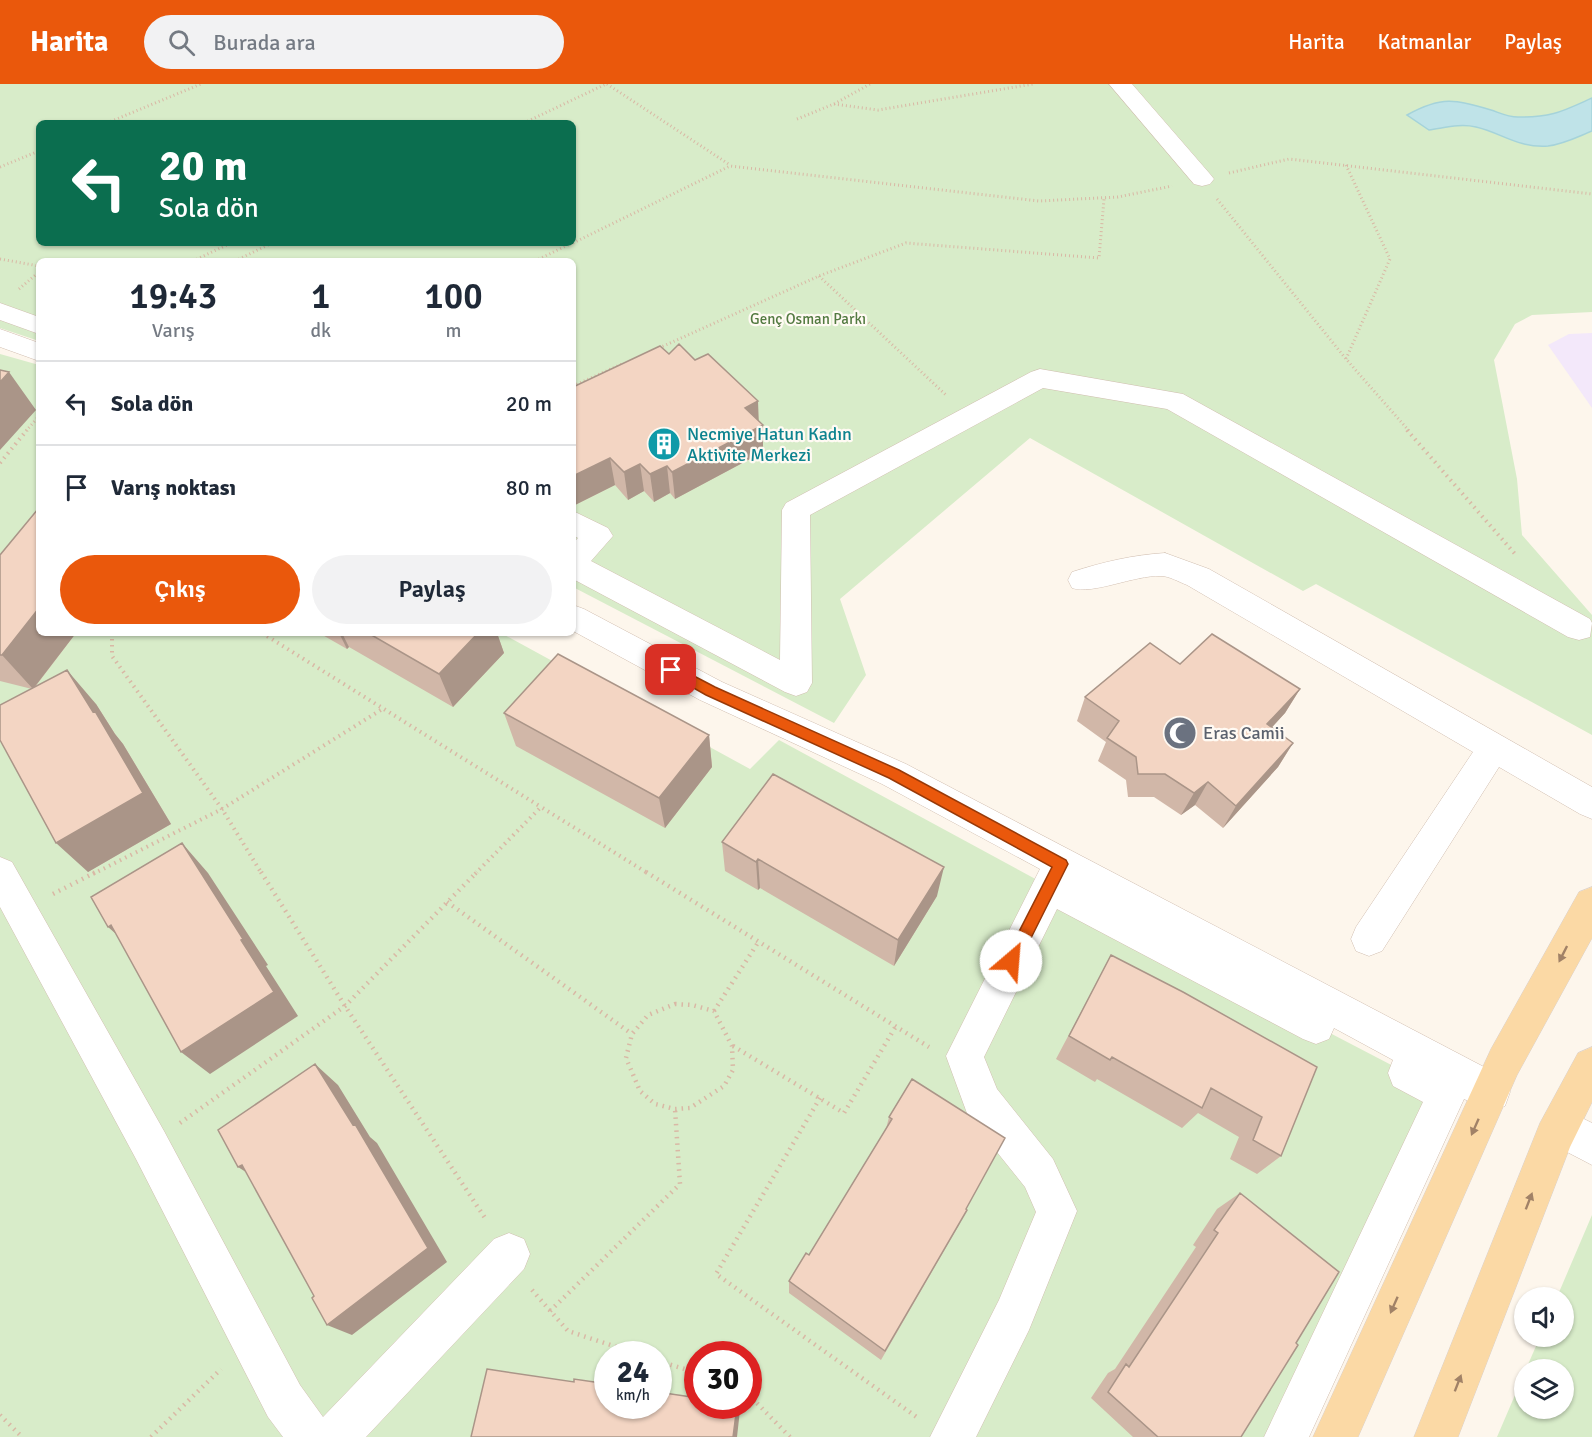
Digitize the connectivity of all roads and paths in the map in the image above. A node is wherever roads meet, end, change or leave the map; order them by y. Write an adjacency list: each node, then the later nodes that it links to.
1 (201, 84): 8 (path)
2 (606, 84): 9 (path); 12 (path)
3 (870, 84): 6 (path)
4 (1033, 84): 6 (path)
5 (1120, 84): 14 (street)
6 (834, 104): 7 (path)
7 (797, 119)
8 (114, 120)
9 (530, 120)
10 (36, 152): 13 (path)
11 (1346, 164): 14 (path); 15 (path); 32 (path)
12 (730, 166): 16 (path); 17 (path)
13 (0, 167)
14 (1202, 179): 16 (path); 32 (path)
15 (1592, 194)
16 (1104, 199): 26 (path)
17 (576, 242)
18 (225, 246): 21 (path)
19 (266, 246): 22 (path)
20 (567, 246): 23 (path)
21 (199, 258)
22 (241, 258)
23 (541, 258)
24 (0, 259): 25 (path)
25 (36, 265)
26 (819, 276): 30 (path); 35 (path)
27 (0, 311): 28 (street)
28 (36, 325)
29 (0, 338): 31 (street)
30 (658, 348)
31 (36, 351)
32 (1346, 359): 39 (path)
33 (626, 362): 34 (path)
34 (576, 385)
35 (968, 416): 41 (street); 44 (street)
36 (36, 420): 37 (path)
37 (0, 463)
38 (576, 524): 40 (street)
39 (1517, 556)
40 (576, 558)
41 (576, 567)
42 (1083, 580): 48 (street)
43 (576, 619): 53 (street)
44 (1579, 627)
45 (112, 636): 51 (path)
46 (267, 636): 47 (path)
47 (384, 708): 50 (path); 51 (path)
48 (1494, 747): 49 (street); 57 (street)
49 (1592, 804)
50 (542, 807): 54 (path); 58 (path)
51 (222, 809): 56 (path); 59 (path)
52 (0, 873): 56 (street)
53 (1063, 879): 65 (street); 66 (street); 83 (street)
54 (447, 902): 59 (path); 62 (path)
55 (1592, 903): 66 (main road, one-way to 66)
56 (22, 910): 70 (street)
57 (1369, 939)
58 (759, 941): 60 (path); 61 (path)
59 (345, 1005): 70 (path); 71 (path)
60 (714, 1011): 62 (path); 63 (path)
61 (896, 1026): 65 (path); 67 (path)
62 (632, 1034): 68 (path)
63 (732, 1046): 67 (path); 68 (path)
64 (1592, 1066): 69 (main road)
65 (971, 1072): 77 (street)
66 (1491, 1092): 84 (main road, one-way to 84)
67 (820, 1098): 77 (path)
68 (675, 1109): 72 (path)
69 (1576, 1136): 85 (main road, one-way to 69)
70 (150, 1145): 73 (street)
71 (509, 1254): 72 (path); 81 (street)
72 (550, 1311): 74 (path)
73 (252, 1339): 79 (path); 80 (street)
74 (598, 1341)
75 (762, 1408): 82 (path)
76 (0, 1415): 78 (path)
77 (939, 1430)
78 (22, 1437)
79 (151, 1437)
80 (310, 1437)
81 (335, 1437)
82 (790, 1437)
83 (1286, 1437)
84 (1335, 1437)
85 (1436, 1437)

